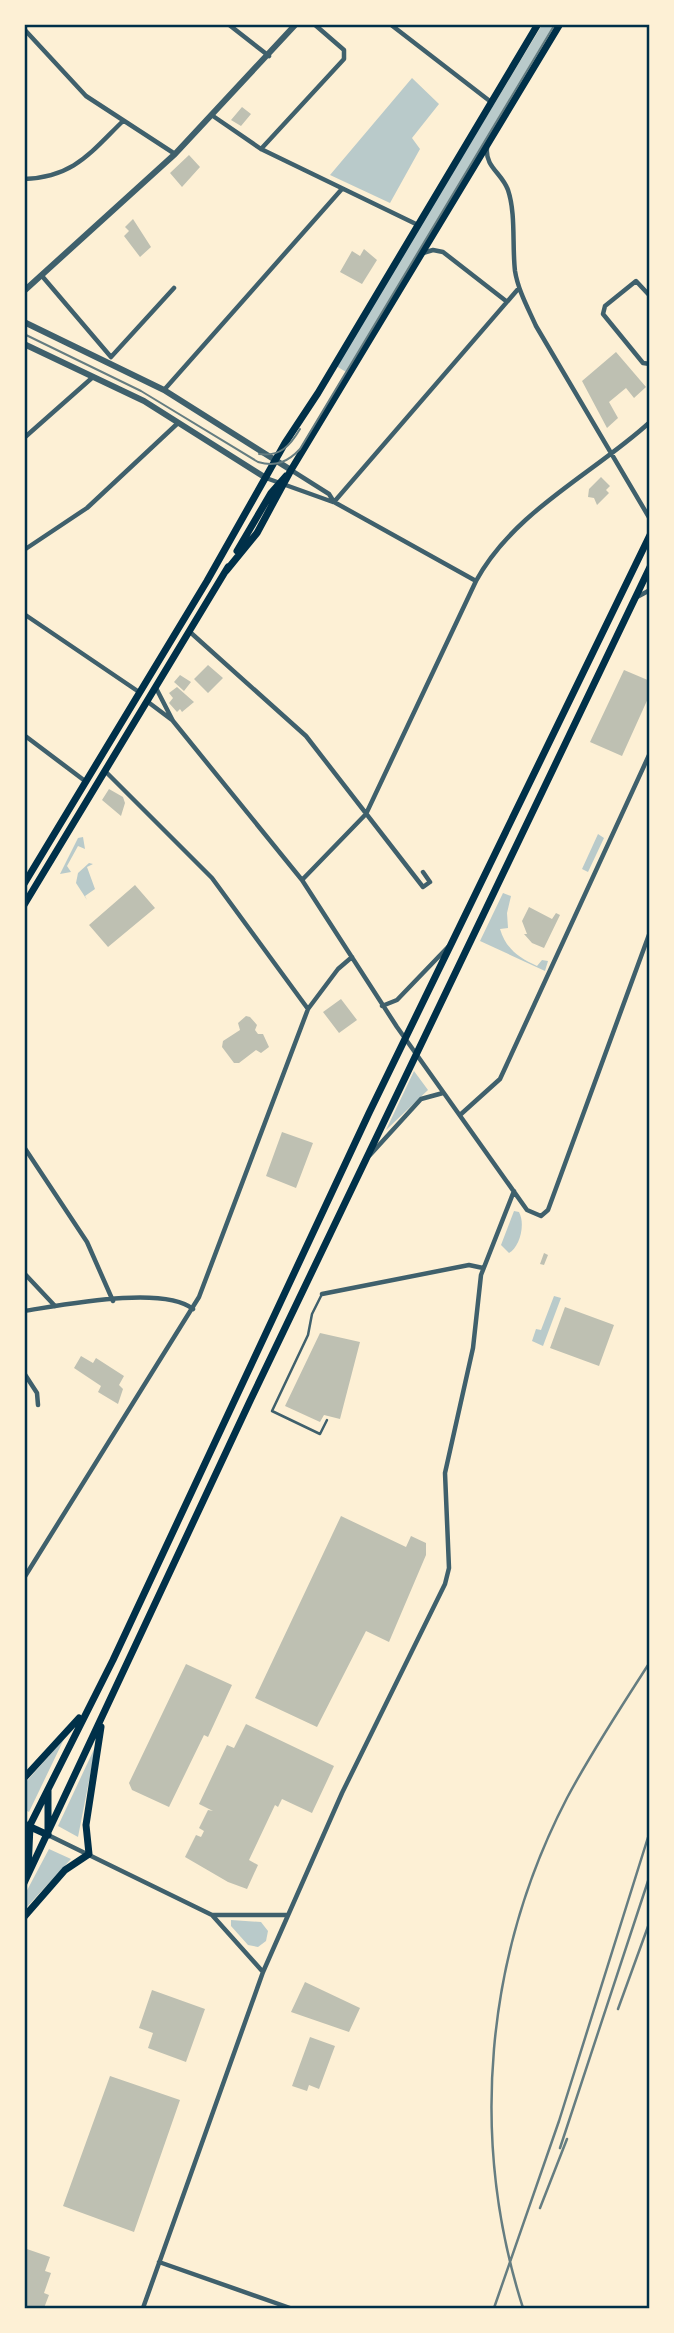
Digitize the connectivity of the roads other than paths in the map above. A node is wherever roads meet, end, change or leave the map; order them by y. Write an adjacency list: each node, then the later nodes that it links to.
1 (228, 24): 8 (street)
2 (296, 24): 8 (street)
3 (314, 24): 13 (street)
4 (538, 24): 9 (main road)
5 (560, 24): 12 (main road)
6 (393, 25): 9 (street)
7 (24, 29): 11 (street)
8 (269, 57): 10 (street)
9 (491, 102): 17 (main road)
10 (213, 116): 13 (street); 14 (street)
11 (123, 121): 14 (street); 15 (street)
12 (489, 140): 18 (main road); 21 (street)
13 (261, 149): 16 (street)
14 (175, 153): 19 (street)
15 (24, 179)
16 (341, 190): 17 (street); 30 (street)
17 (418, 225): 35 (main road)
18 (422, 253): 24 (street); 36 (main road)
19 (42, 276): 22 (street); 27 (street)
20 (174, 288): 27 (street)
21 (519, 288): 24 (street); 34 (street)
22 (24, 291)
23 (649, 296): 28 (street)
24 (506, 301): 39 (street)
25 (24, 322): 27 (street)
26 (24, 344): 29 (street)
27 (110, 359): 30 (street)
28 (649, 364)
29 (94, 376): 32 (street); 33 (street)
30 (164, 390): 35 (street)
31 (649, 422): 34 (street)
32 (178, 423): 37 (street); 43 (street)
33 (24, 438)
34 (612, 455): 40 (street); 46 (street)
35 (275, 461): 36 (street); 37 (main road)
36 (291, 470): 38 (main road); 39 (street)
37 (266, 478): 38 (street); 51 (main road)
38 (282, 484): 39 (street); 50 (main road)
39 (334, 502): 46 (street)
40 (649, 519)
41 (649, 534): 42 (main road)
42 (645, 545): 44 (street); 66 (main road)
43 (24, 550)
44 (649, 553)
45 (649, 567): 48 (main road)
46 (476, 581): 60 (street)
47 (649, 590): 48 (street)
48 (634, 600): 71 (main road)
49 (24, 614): 53 (street)
50 (190, 632): 52 (main road); 60 (street)
51 (151, 672): 53 (main road); 54 (main road)
52 (156, 688): 54 (main road); 55 (street)
53 (139, 692): 59 (main road)
54 (148, 702): 55 (street); 58 (main road)
55 (173, 720): 62 (street)
56 (24, 735): 59 (street)
57 (649, 753): 73 (street)
58 (106, 772): 64 (main road); 69 (street)
59 (86, 782): 63 (main road)
60 (366, 814): 61 (street); 62 (street)
61 (423, 872)
62 (302, 880): 67 (street)
63 (24, 884)
64 (24, 905)
65 (649, 932): 76 (street)
66 (452, 944): 68 (street); 70 (main road)
67 (352, 957): 68 (street); 69 (street)
68 (382, 1006): 70 (street)
69 (308, 1009): 82 (street)
70 (405, 1039): 71 (street); 88 (main road)
71 (416, 1055): 72 (street); 75 (main road)
72 (444, 1093): 73 (street); 75 (street)
73 (460, 1115): 76 (street)
74 (24, 1147): 80 (street)
75 (364, 1161): 89 (main road)
76 (514, 1191): 77 (street)
77 (483, 1268): 79 (street); 98 (street)
78 (24, 1273): 81 (street)
79 (322, 1294): 86 (lane)
80 (113, 1301): 81 (street); 82 (street)
81 (55, 1306): 83 (street)
82 (193, 1309): 87 (street)
83 (24, 1311)
84 (24, 1373): 85 (street)
85 (38, 1405)
86 (327, 1420)
87 (24, 1578)
88 (84, 1712): 90 (main road); 91 (main road)
89 (103, 1714): 93 (main road); 95 (main road)
90 (24, 1778)
91 (49, 1787): 92 (main road); 93 (main road)
92 (27, 1825): 93 (main road); 94 (main road); 96 (main road)
93 (48, 1835): 95 (street); 96 (main road)
94 (24, 1837)
95 (89, 1854): 97 (street); 99 (main road)
96 (26, 1881)
97 (212, 1915): 98 (street); 100 (street)
98 (288, 1915): 100 (street)
99 (24, 1917)
100 (263, 1972): 101 (street)
101 (159, 2262): 102 (street); 103 (street)
102 (143, 2308)
103 (290, 2308)

